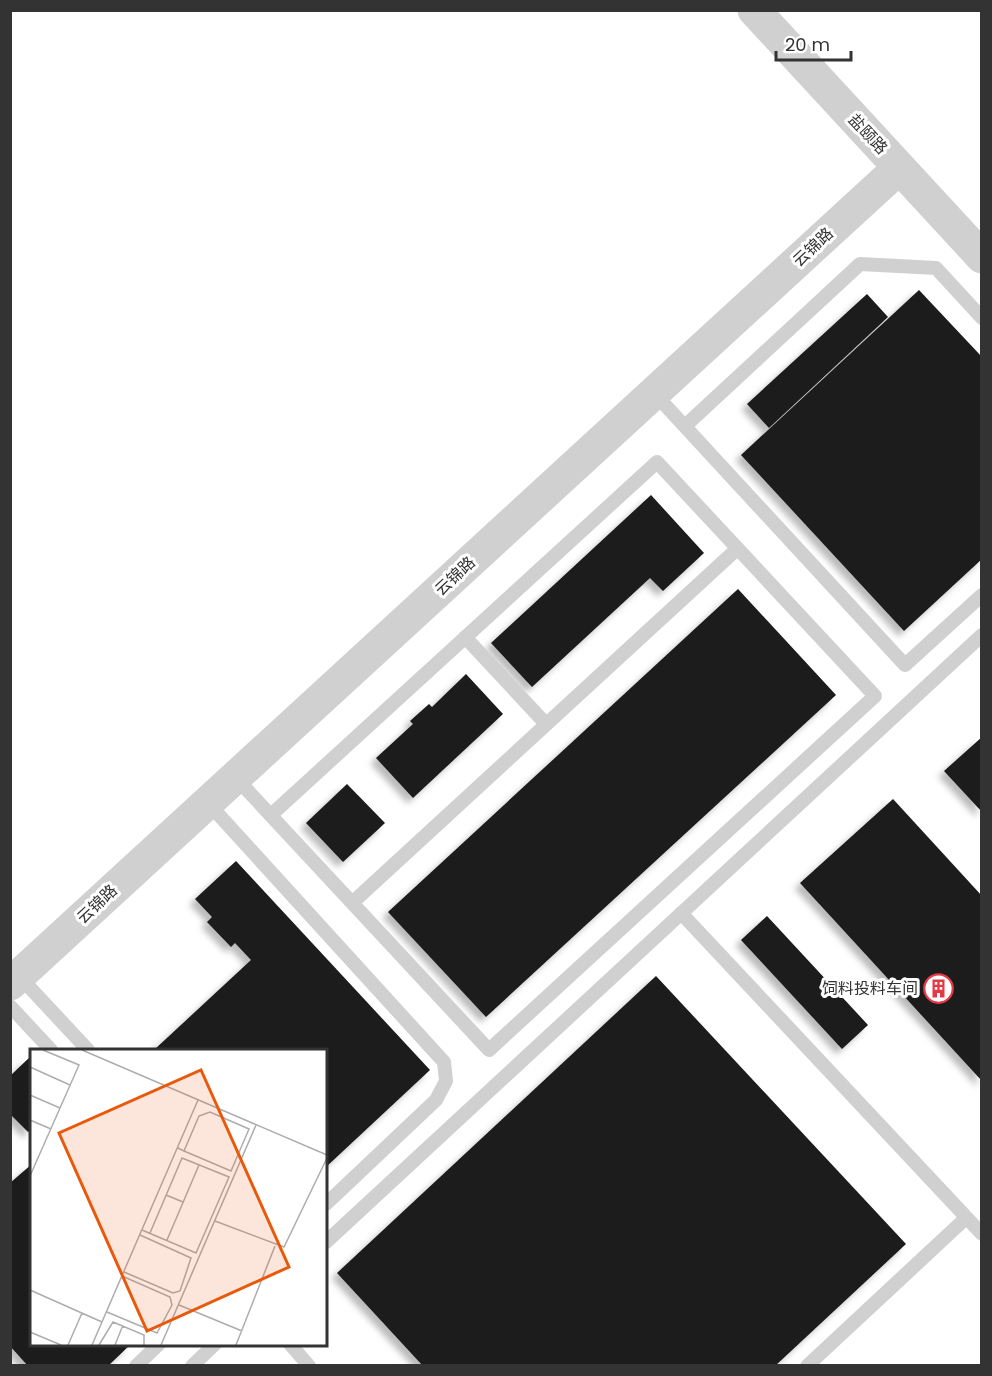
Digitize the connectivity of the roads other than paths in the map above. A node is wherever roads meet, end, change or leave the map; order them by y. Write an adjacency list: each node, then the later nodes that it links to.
1 (754, 10): 2 (street, 盐颐路)
2 (899, 168): 3 (street, 盐颐路); 5 (street, 云锦路)
3 (981, 256)
4 (981, 318): 6 (lane)
5 (654, 393): 6 (lane); 12 (street, 云锦路)
6 (685, 426): 8 (lane)
7 (737, 549): 10 (lane); 11 (lane); 15 (lane)
8 (981, 595)
9 (981, 635): 16 (lane)
10 (465, 637): 11 (lane); 14 (lane)
11 (546, 724): 15 (lane)
12 (235, 777): 13 (street, 云锦路); 14 (lane)
13 (207, 803): 17 (street, 云锦路); 20 (lane)
14 (271, 815): 15 (lane)
15 (352, 903)
16 (681, 913): 21 (lane); 23 (lane)
17 (13, 988): 18 (lane); 19 (lane)
18 (50, 1049)
19 (87, 1049)
20 (327, 1203)
21 (966, 1218): 22 (lane); 30 (lane)
22 (981, 1234)
23 (327, 1241)
24 (157, 1346): 27 (lane)
25 (213, 1346): 28 (lane)
26 (292, 1346): 29 (lane)
27 (136, 1365)
28 (192, 1365)
29 (309, 1365)
30 (807, 1365)

